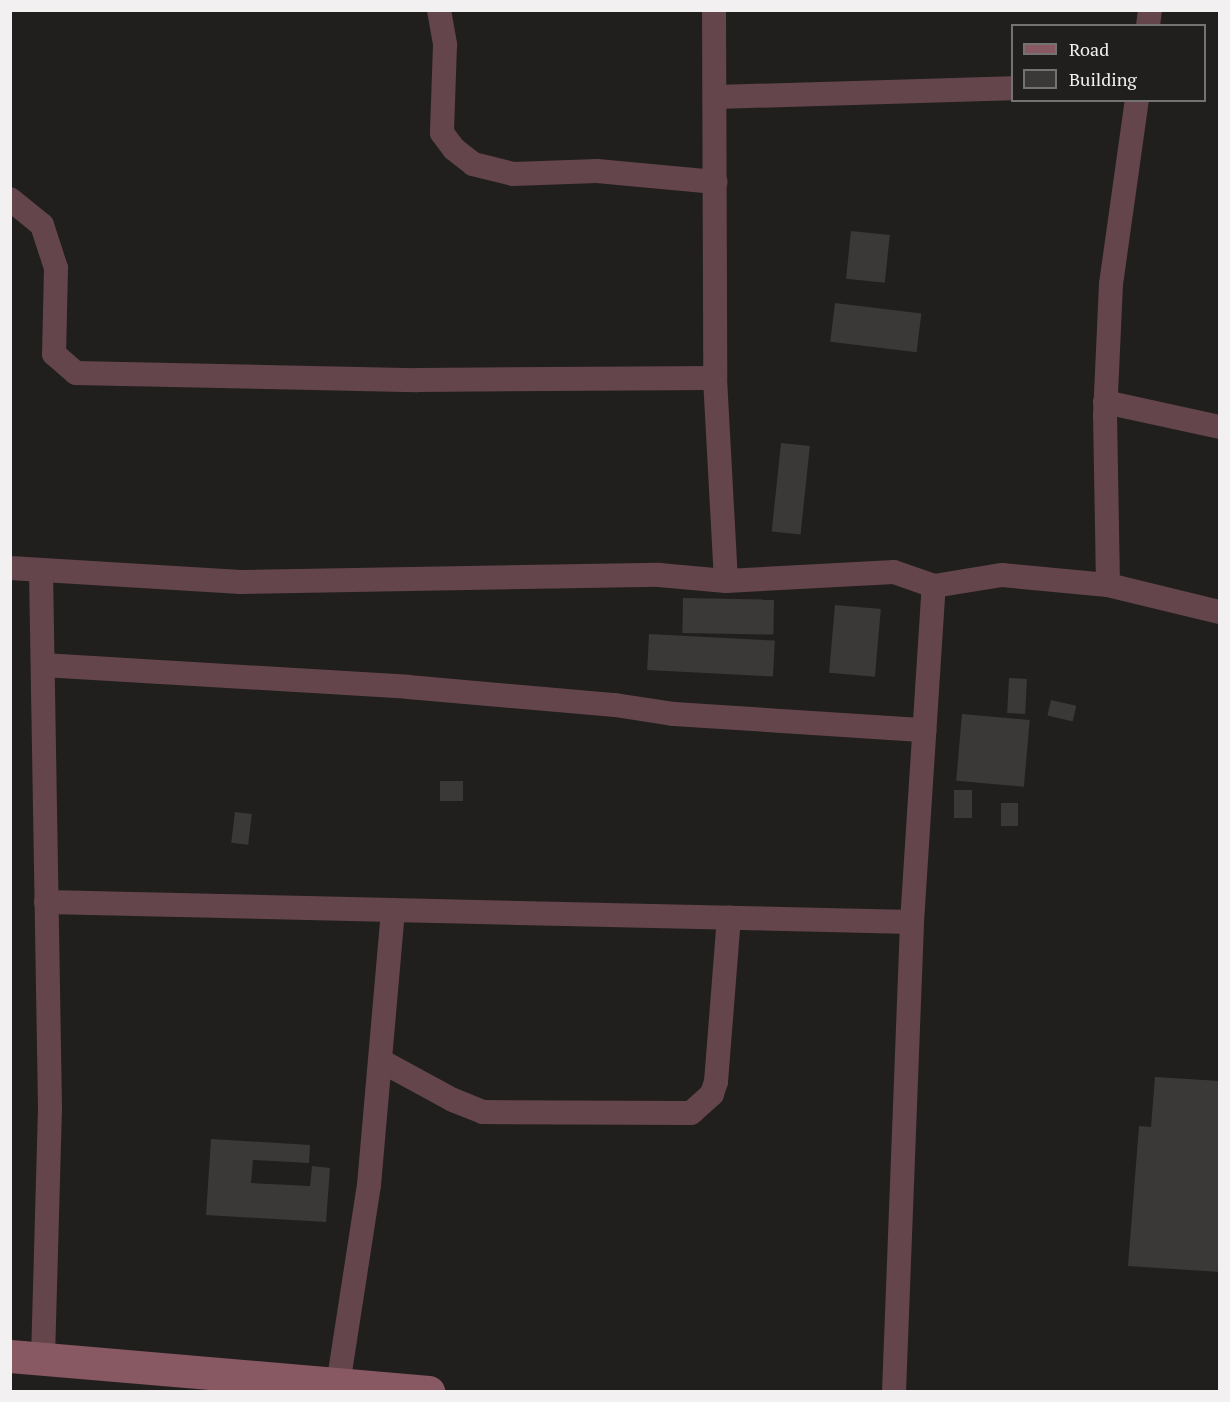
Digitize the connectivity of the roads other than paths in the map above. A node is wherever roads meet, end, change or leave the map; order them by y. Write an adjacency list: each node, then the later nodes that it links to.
1 (439, 10): 6 (street)
2 (714, 10): 4 (street)
3 (1011, 88): 4 (street)
4 (716, 97): 6 (street)
5 (1137, 102): 9 (street)
6 (715, 182): 8 (street)
7 (10, 199): 8 (street)
8 (715, 378): 13 (street)
9 (1105, 402): 10 (street); 14 (street)
10 (1220, 427)
11 (10, 568): 12 (street)
12 (41, 570): 13 (street); 17 (street)
13 (726, 580): 15 (street)
14 (1107, 585): 15 (street); 16 (street)
15 (934, 586): 18 (street)
16 (1220, 612)
17 (43, 665): 18 (street); 19 (street)
18 (924, 730): 22 (street)
19 (46, 902): 20 (street); 25 (street)
20 (393, 910): 21 (street); 23 (street)
21 (729, 918): 22 (street); 23 (street)
22 (912, 922): 28 (street)
23 (383, 1062): 26 (street)
24 (10, 1356): 25 (main road)
25 (44, 1359): 26 (main road)
26 (338, 1385): 27 (main road)
27 (428, 1392)
28 (894, 1392)

